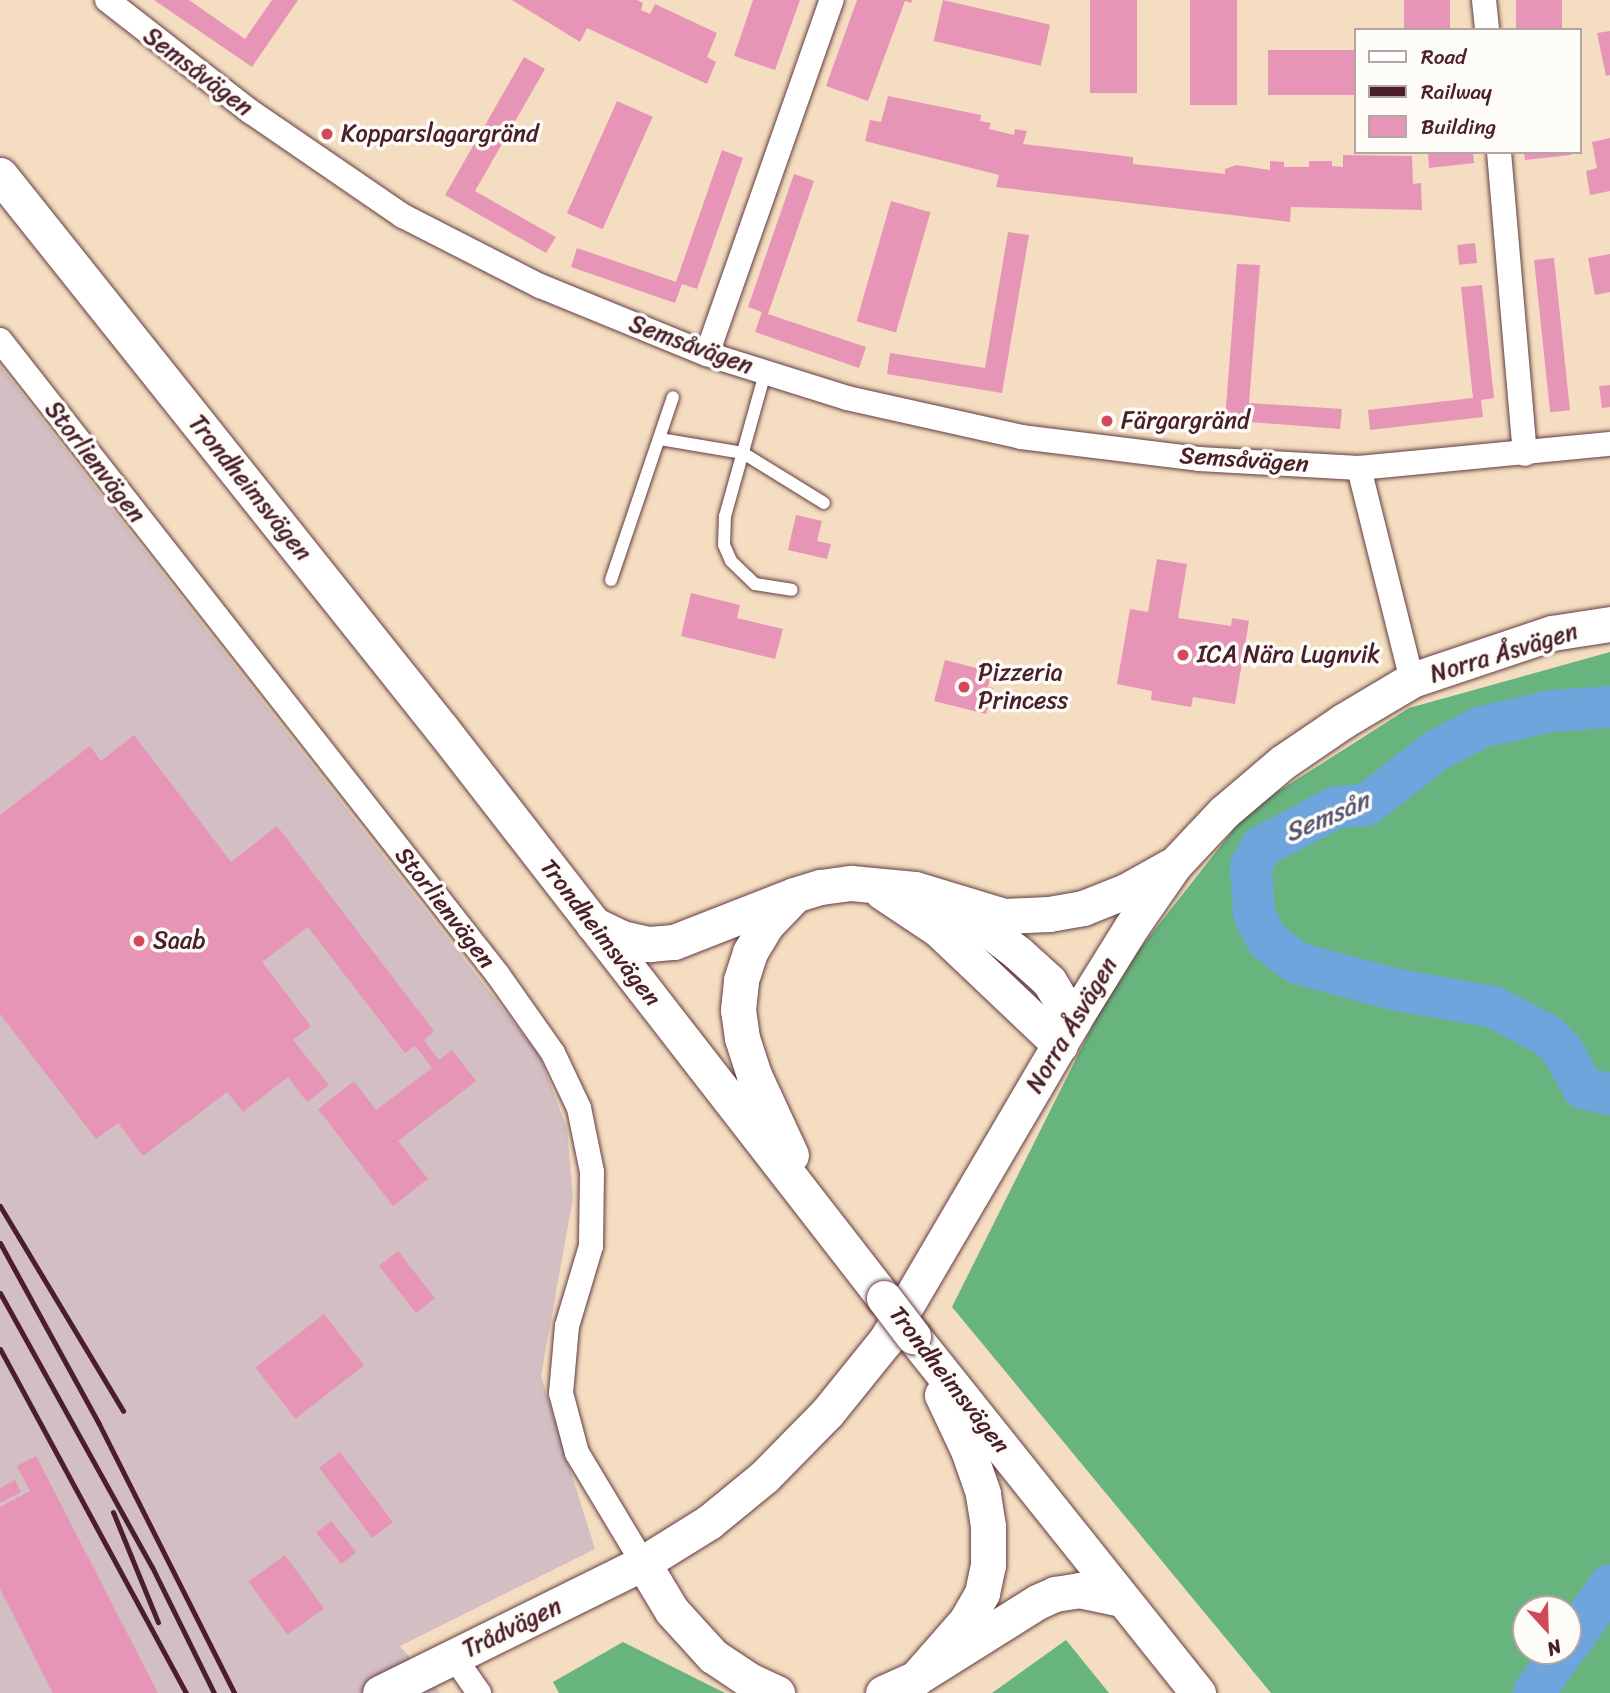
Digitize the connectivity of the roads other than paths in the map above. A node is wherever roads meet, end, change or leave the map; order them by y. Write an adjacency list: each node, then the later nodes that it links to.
1 (107, 0): 8 (street, Semsåvägen)
2 (832, 0): 8 (street)
3 (1484, 0): 4 (street)
4 (1487, 28)
5 (1499, 154): 14 (street)
6 (0, 175): 25 (main road, Trondheimsvägen)
7 (0, 340): 30 (street, Storlienvägen)
8 (707, 354): 9 (street, Semsåvägen)
9 (765, 373): 13 (lane); 15 (street, Semsåvägen)
10 (673, 397): 11 (lane)
11 (660, 439): 13 (lane); 17 (lane)
12 (1610, 444): 14 (street, Semsåvägen)
13 (743, 453): 16 (lane); 18 (lane)
14 (1525, 454): 15 (street, Semsåvägen)
15 (1359, 468): 20 (street)
16 (824, 503)
17 (611, 580)
18 (792, 590)
19 (1610, 624): 20 (main road, Norra Åsvägen)
20 (1412, 680): 21 (main road, Norra Åsvägen)
21 (1175, 864): 24 (main road); 26 (main road, Norra Åsvägen)
22 (873, 886): 23 (main road); 24 (main road); 26 (main road)
23 (794, 895): 25 (main road); 27 (main road)
24 (951, 902): 26 (main road)
25 (591, 923): 27 (main road, Trondheimsvägen)
26 (1066, 1033): 28 (main road, Norra Åsvägen)
27 (817, 1209): 28 (main road, Trondheimsvägen)
28 (899, 1295): 29 (main road, Trondheimsvägen, bridge); 30 (main road, Norra Åsvägen)
29 (913, 1336): 31 (main road, Trondheimsvägen); 33 (main road)
30 (643, 1563): 32 (main road, Trådvägen); 36 (main road)
31 (1122, 1599): 33 (main road); 38 (main road, Trondheimsvägen)
32 (454, 1657): 34 (main road, Trådvägen); 35 (street)
33 (916, 1678): 37 (main road)
34 (380, 1693)
35 (479, 1693)
36 (777, 1693)
37 (883, 1693)
38 (1198, 1693)

